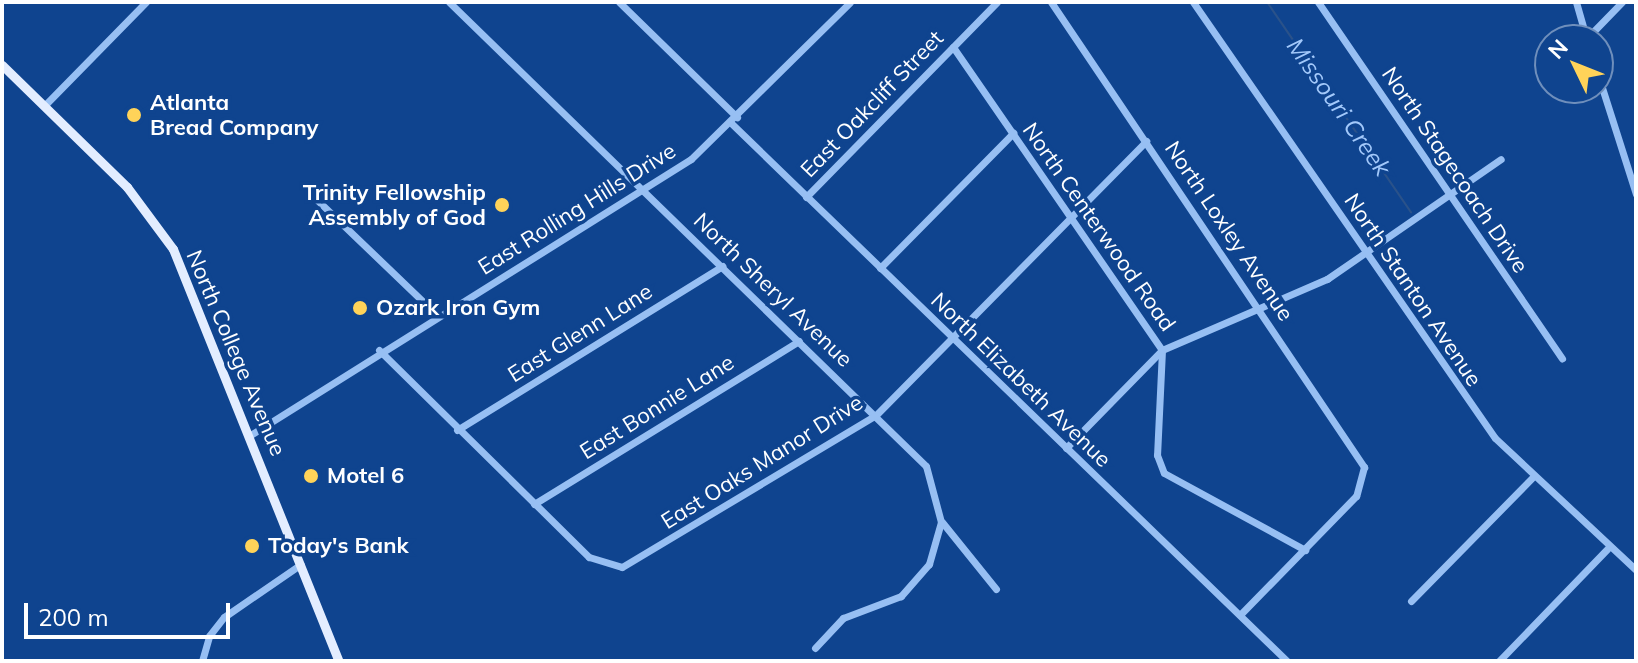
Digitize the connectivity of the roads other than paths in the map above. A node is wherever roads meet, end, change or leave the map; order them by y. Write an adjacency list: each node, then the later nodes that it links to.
1 (146, 2): 16 (street)
2 (449, 2): 21 (street, North Sheryl Avenue)
3 (619, 2): 17 (street, North Elizabeth Avenue)
4 (850, 2): 17 (street, East Rolling Hills Drive)
5 (997, 2): 13 (street, East Oakcliff Street)
6 (1051, 2): 19 (street, North Loxley Avenue)
7 (1193, 2): 27 (street, North Stanton Avenue)
8 (1318, 2): 23 (street, North Stagecoach Drive)
9 (1576, 2): 11 (street)
10 (1622, 2): 12 (street)
11 (1583, 24)
12 (1601, 24)
13 (953, 47): 18 (street, North Centerwood Road); 25 (street, East Oakcliff Street)
14 (2, 65): 16 (main road, North College Avenue)
15 (1607, 104): 22 (street)
16 (44, 106): 39 (main road, North College Avenue)
17 (734, 120): 21 (street, East Rolling Hills Drive); 25 (street, North Elizabeth Avenue)
18 (1013, 133): 26 (street, North Centerwood Road); 29 (street)
19 (1146, 141): 26 (street, East Oaks Manor Drive); 30 (street, North Loxley Avenue)
20 (1501, 159): 23 (street)
21 (643, 190): 28 (street, North Sheryl Avenue); 31 (street, East Rolling Hills Drive)
22 (1636, 194)
23 (1450, 195): 27 (street); 36 (street, North Stagecoach Drive)
24 (314, 197): 31 (street)
25 (806, 197): 29 (street, North Elizabeth Avenue)
26 (1072, 217): 32 (street, East Oaks Manor Drive); 35 (street, North Centerwood Road)
27 (1366, 253): 30 (street); 41 (street, North Stanton Avenue)
28 (723, 266): 33 (street, North Sheryl Avenue); 38 (street, East Glenn Lane)
29 (880, 268): 32 (street, North Elizabeth Avenue)
30 (1260, 308): 35 (street); 45 (street, North Loxley Avenue)
31 (437, 315): 34 (street, East Rolling Hills Drive)
32 (952, 337): 37 (street, East Oaks Manor Drive); 40 (street, North Elizabeth Avenue)
33 (799, 341): 37 (street, North Sheryl Avenue); 42 (street, East Bonnie Lane)
34 (379, 350): 38 (street, East Oaks Manor Drive); 39 (street, East Rolling Hills Drive)
35 (1162, 350): 40 (street); 45 (street, North Centerwood Road)
36 (1562, 358)
37 (876, 415): 42 (street, East Oaks Manor Drive); 43 (street, North Sheryl Avenue)
38 (457, 430): 42 (street, East Oaks Manor Drive)
39 (252, 434): 46 (main road, North College Avenue)
40 (1066, 448): 50 (street, North Elizabeth Avenue)
41 (1533, 477): 44 (street, North Stanton Avenue); 49 (street)
42 (534, 504)
43 (941, 522): 48 (street); 51 (street)
44 (1607, 549): 47 (street, North Stanton Avenue); 55 (street)
45 (1305, 550): 50 (street)
46 (301, 564): 52 (street); 53 (main road, North College Avenue)
47 (1636, 570)
48 (996, 589)
49 (1411, 601)
50 (1240, 615): 54 (street, North Elizabeth Avenue)
51 (815, 648)
52 (202, 661)
53 (339, 661)
54 (1287, 661)
55 (1499, 661)

